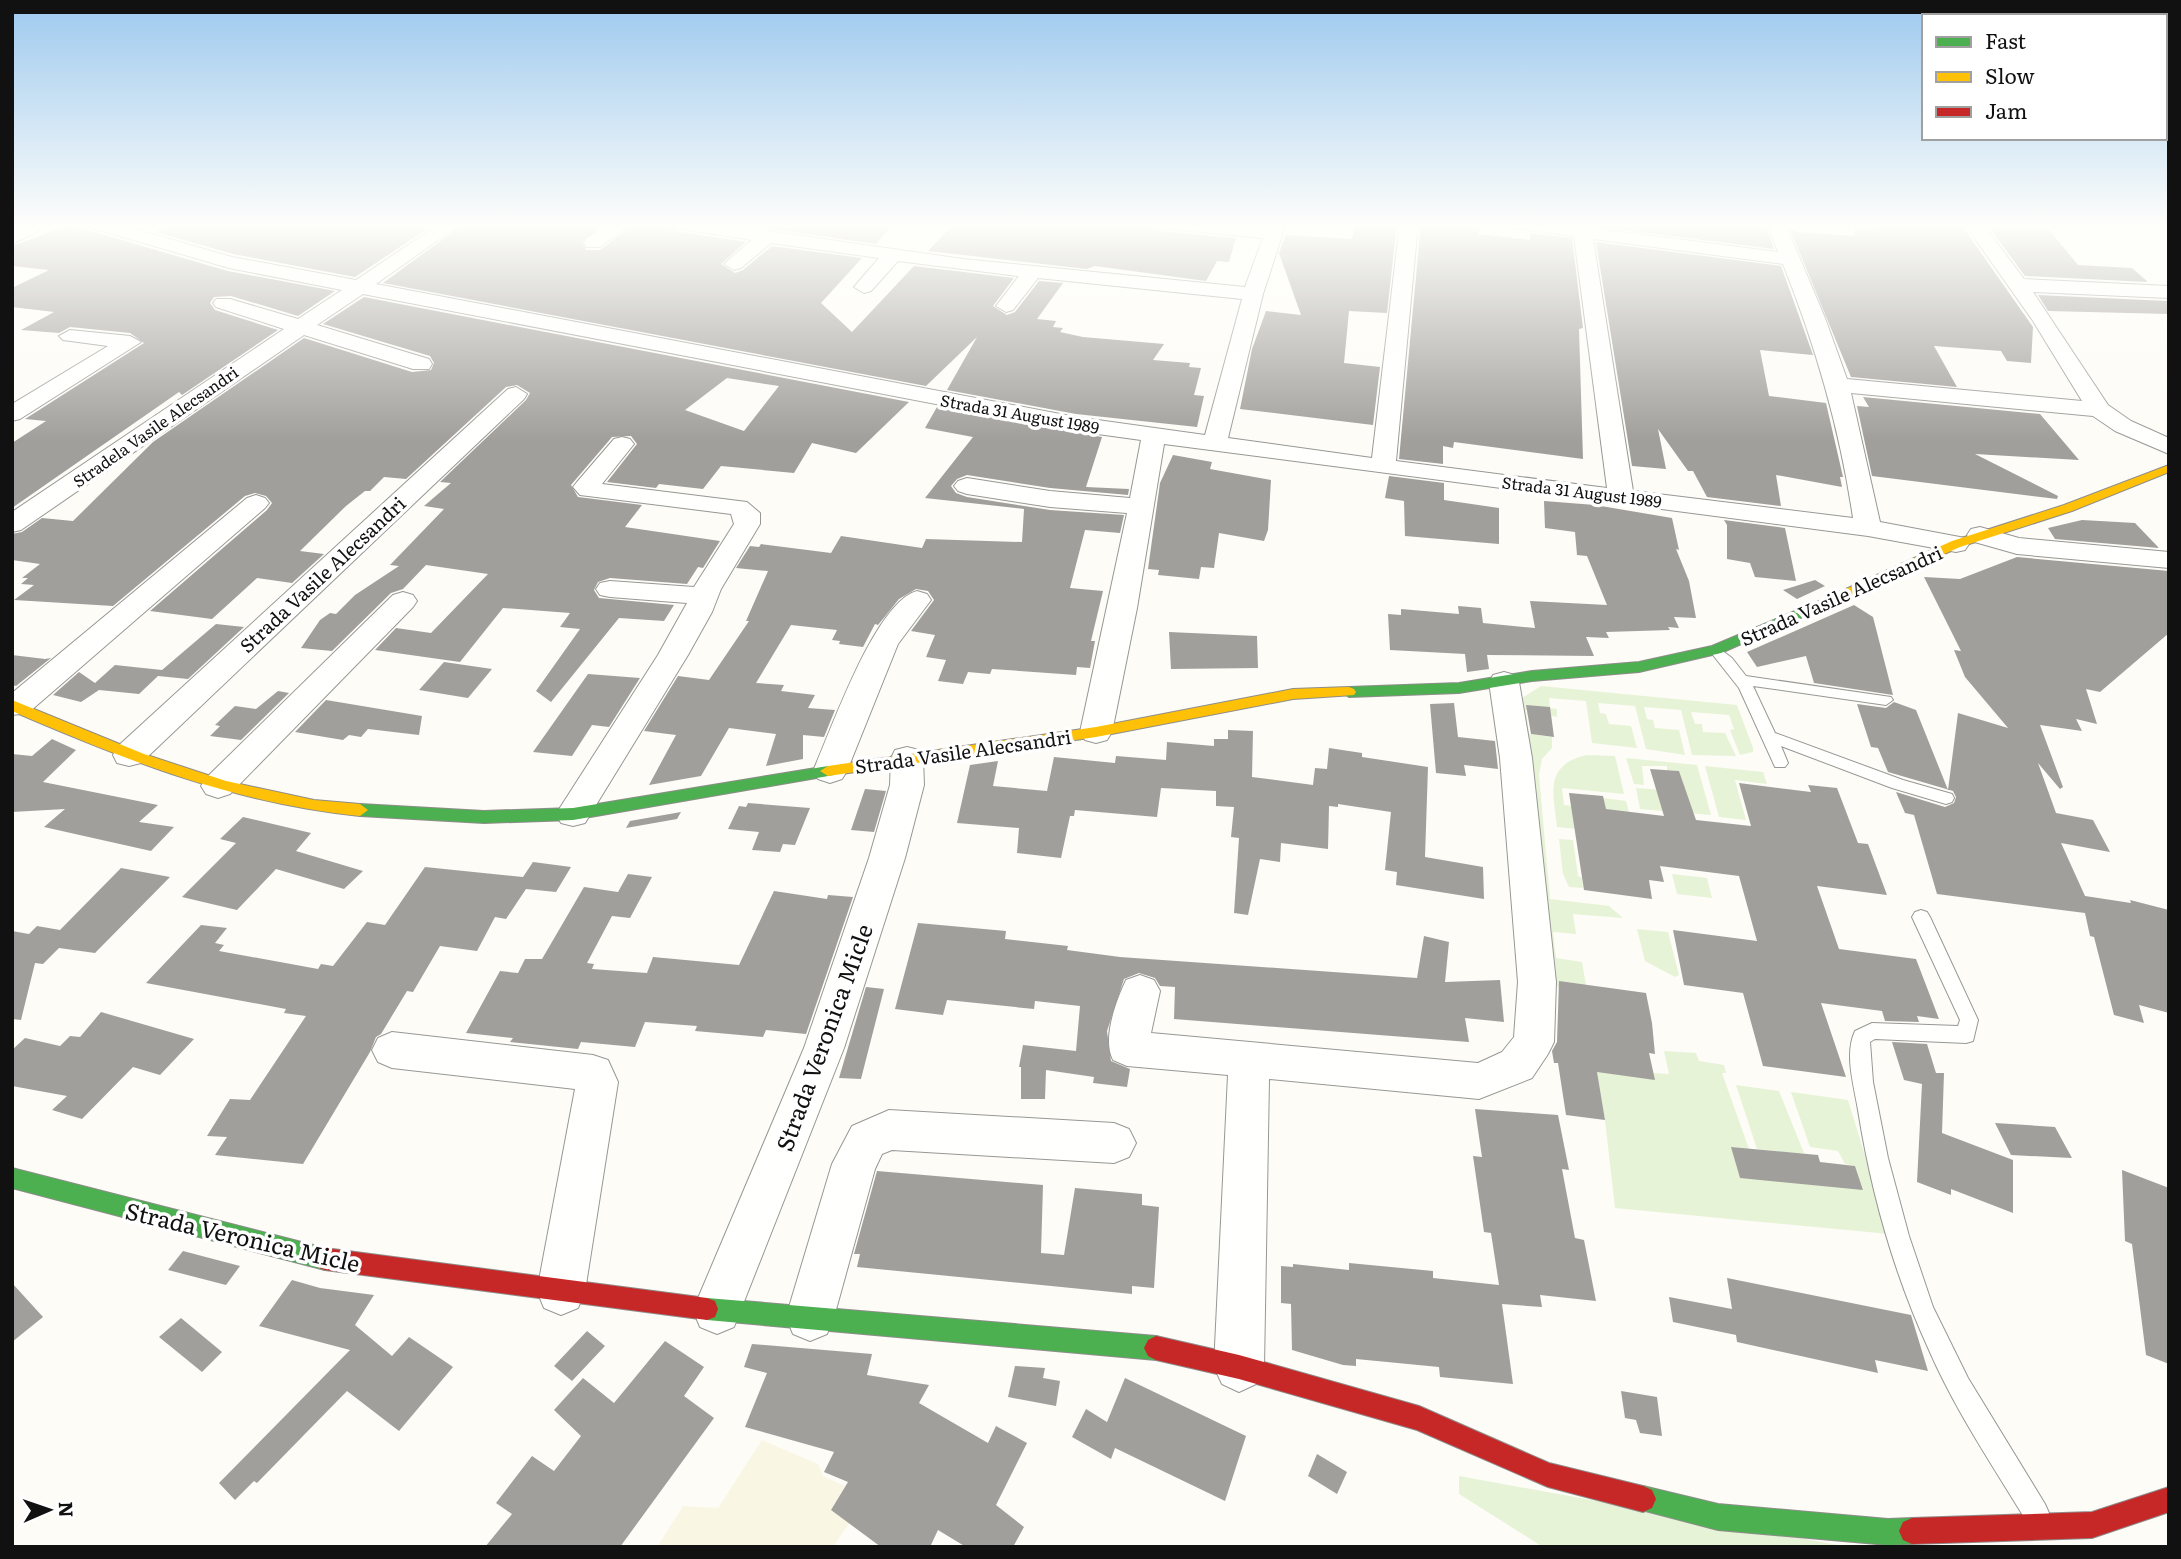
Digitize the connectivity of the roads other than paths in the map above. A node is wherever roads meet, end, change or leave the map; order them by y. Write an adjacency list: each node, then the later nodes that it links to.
1 (342, 296): 11 (street, Stradela Vasile Alecsandri)
2 (413, 296): 18 (street, Strada 31 August 1989)
3 (1014, 296): 10 (street)
4 (1253, 296): 20 (street)
5 (1401, 296): 22 (street)
6 (1591, 296): 25 (street)
7 (1805, 296): 14 (street)
8 (2025, 296): 16 (street)
9 (223, 303): 11 (street)
10 (1006, 306)
11 (296, 328): 13 (street); 28 (street, Stradela Vasile Alecsandri)
12 (70, 336): 17 (street)
13 (421, 365)
14 (1837, 385): 16 (street); 29 (street)
15 (516, 394): 43 (street, Strada Vasile Alecsandri)
16 (2099, 410): 21 (street)
17 (12, 414)
18 (1154, 436): 20 (street, Strada 31 August 1989); 27 (street, Strada Vasile Alecsandri)
19 (622, 444): 33 (street)
20 (1215, 444): 22 (street, Strada 31 August 1989)
21 (2169, 447)
22 (1383, 467): 25 (street, Strada 31 August 1989)
23 (2169, 468): 30 (street, Strada Vasile Alecsandri)
24 (967, 486): 27 (street)
25 (1621, 496): 29 (street, Strada 31 August 1989)
26 (256, 503): 40 (street, Strada Vasile Alecsandri)
27 (1142, 507): 41 (street, Strada Vasile Alecsandri)
28 (12, 524)
29 (1868, 528): 30 (street, Strada 31 August 1989)
30 (1968, 539): 31 (street, Strada 31 August 1989); 36 (street, Strada Vasile Alecsandri)
31 (2169, 560)
32 (610, 589): 33 (street)
33 (703, 596): 49 (street)
34 (917, 600): 46 (street, Strada Vasile Alecsandri)
35 (404, 601): 47 (street)
36 (1716, 650): 37 (lane); 38 (street, Strada Vasile Alecsandri)
37 (1741, 680): 39 (lane); 42 (lane)
38 (1504, 682): 41 (street, Strada Vasile Alecsandri); 53 (street)
39 (1886, 700)
40 (14, 705): 43 (street, Strada Vasile Alecsandri)
41 (1096, 732): 44 (street, Strada Vasile Alecsandri)
42 (1768, 736): 45 (lane); 48 (lane)
43 (129, 755): 47 (street, Strada Vasile Alecsandri)
44 (907, 758): 46 (street, Strada Vasile Alecsandri); 57 (street, Strada Veronica Micle)
45 (1780, 763)
46 (830, 771): 49 (street, Strada Vasile Alecsandri)
47 (218, 786): 49 (street, Strada Vasile Alecsandri)
48 (1946, 799)
49 (573, 814)
50 (1921, 917): 61 (lane)
51 (1140, 991): 53 (street)
52 (392, 1049): 56 (street)
53 (1249, 1062): 59 (street)
54 (1114, 1143): 58 (street)
55 (12, 1178): 56 (street, Strada Veronica Micle)
56 (561, 1291): 57 (street, Strada Veronica Micle)
57 (717, 1310): 58 (street, Strada Veronica Micle)
58 (810, 1317): 59 (street, Strada Veronica Micle)
59 (1239, 1367): 61 (street, Strada Veronica Micle)
60 (2169, 1499): 61 (street, Strada Veronica Micle)
61 (2043, 1525)

